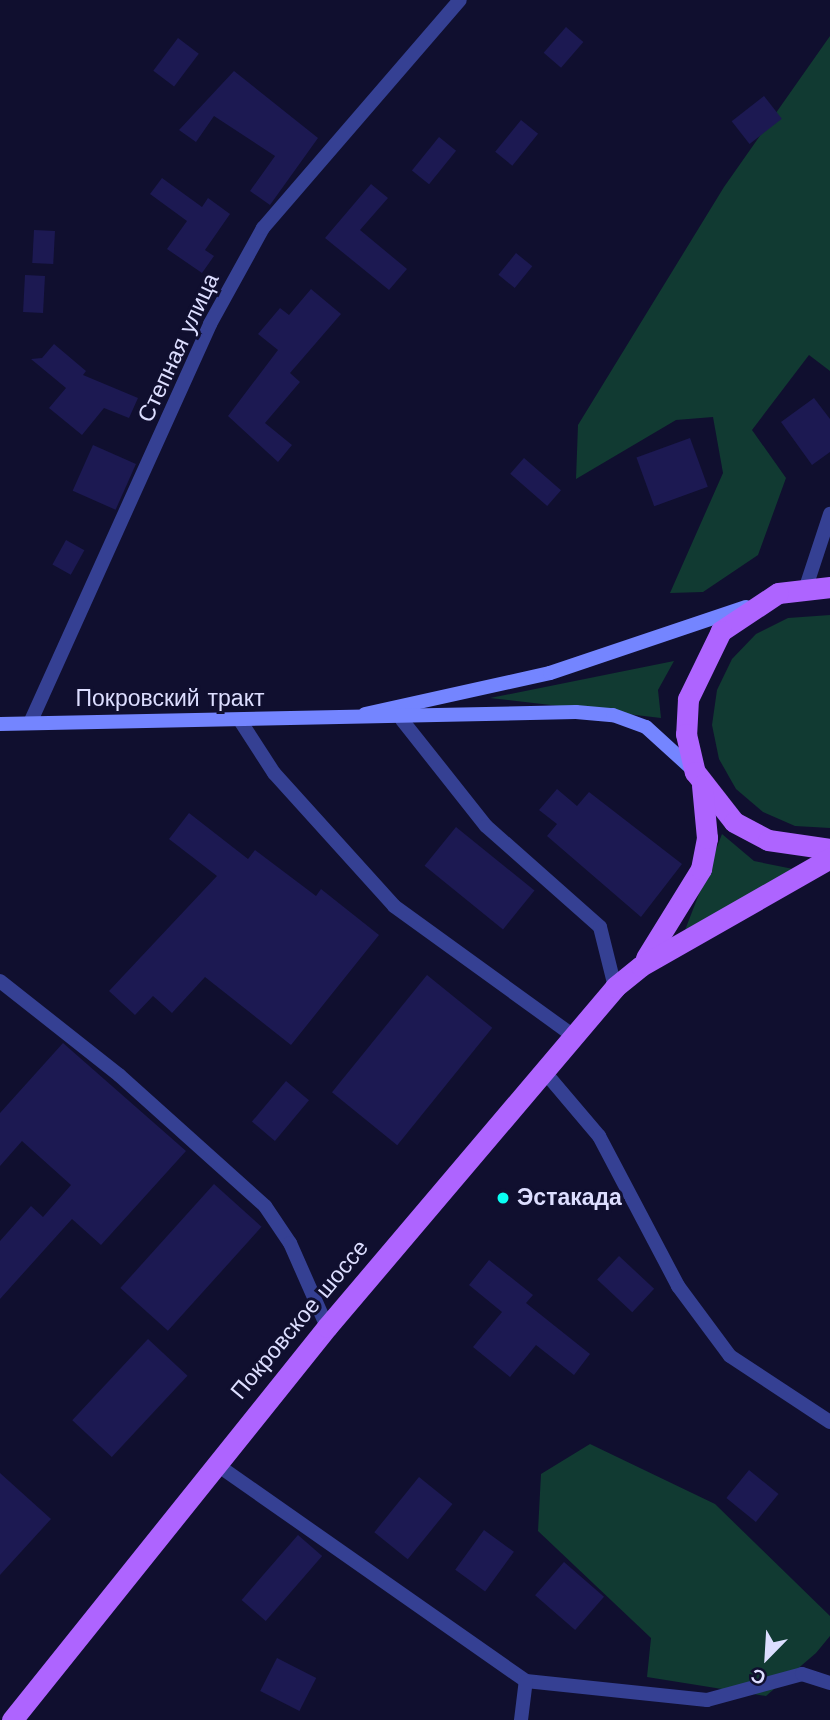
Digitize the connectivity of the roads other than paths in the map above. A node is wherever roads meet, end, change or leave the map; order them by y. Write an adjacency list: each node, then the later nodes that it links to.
1 (460, 0): 9 (street, Степная улица)
2 (830, 514): 3 (street)
3 (806, 587): 4 (main road); 5 (main road)
4 (830, 587)
5 (752, 605): 6 (main road); 11 (main road, Покровское шоссе)
6 (340, 720): 7 (main road); 8 (main road, Покровский тракт)
7 (402, 720): 11 (main road); 16 (street)
8 (241, 722): 9 (main road, Покровский тракт); 17 (street)
9 (30, 723): 10 (main road, Покровский тракт)
10 (0, 724)
11 (698, 778): 12 (main road); 14 (main road, Покровское шоссе)
12 (830, 849)
13 (830, 858): 14 (main road, Покровское шоссе)
14 (641, 965): 16 (main road, Покровское шоссе)
15 (0, 981): 19 (street)
16 (615, 987): 17 (main road, Покровское шоссе)
17 (572, 1035): 18 (main road, Покровское шоссе)
18 (543, 1070): 19 (main road, Покровское шоссе); 20 (street)
19 (327, 1327): 21 (main road, Покровское шоссе)
20 (830, 1422)
21 (215, 1464): 22 (street); 24 (main road, Покровское шоссе)
22 (526, 1681): 23 (street); 25 (street)
23 (830, 1683)
24 (12, 1720)
25 (521, 1720)

